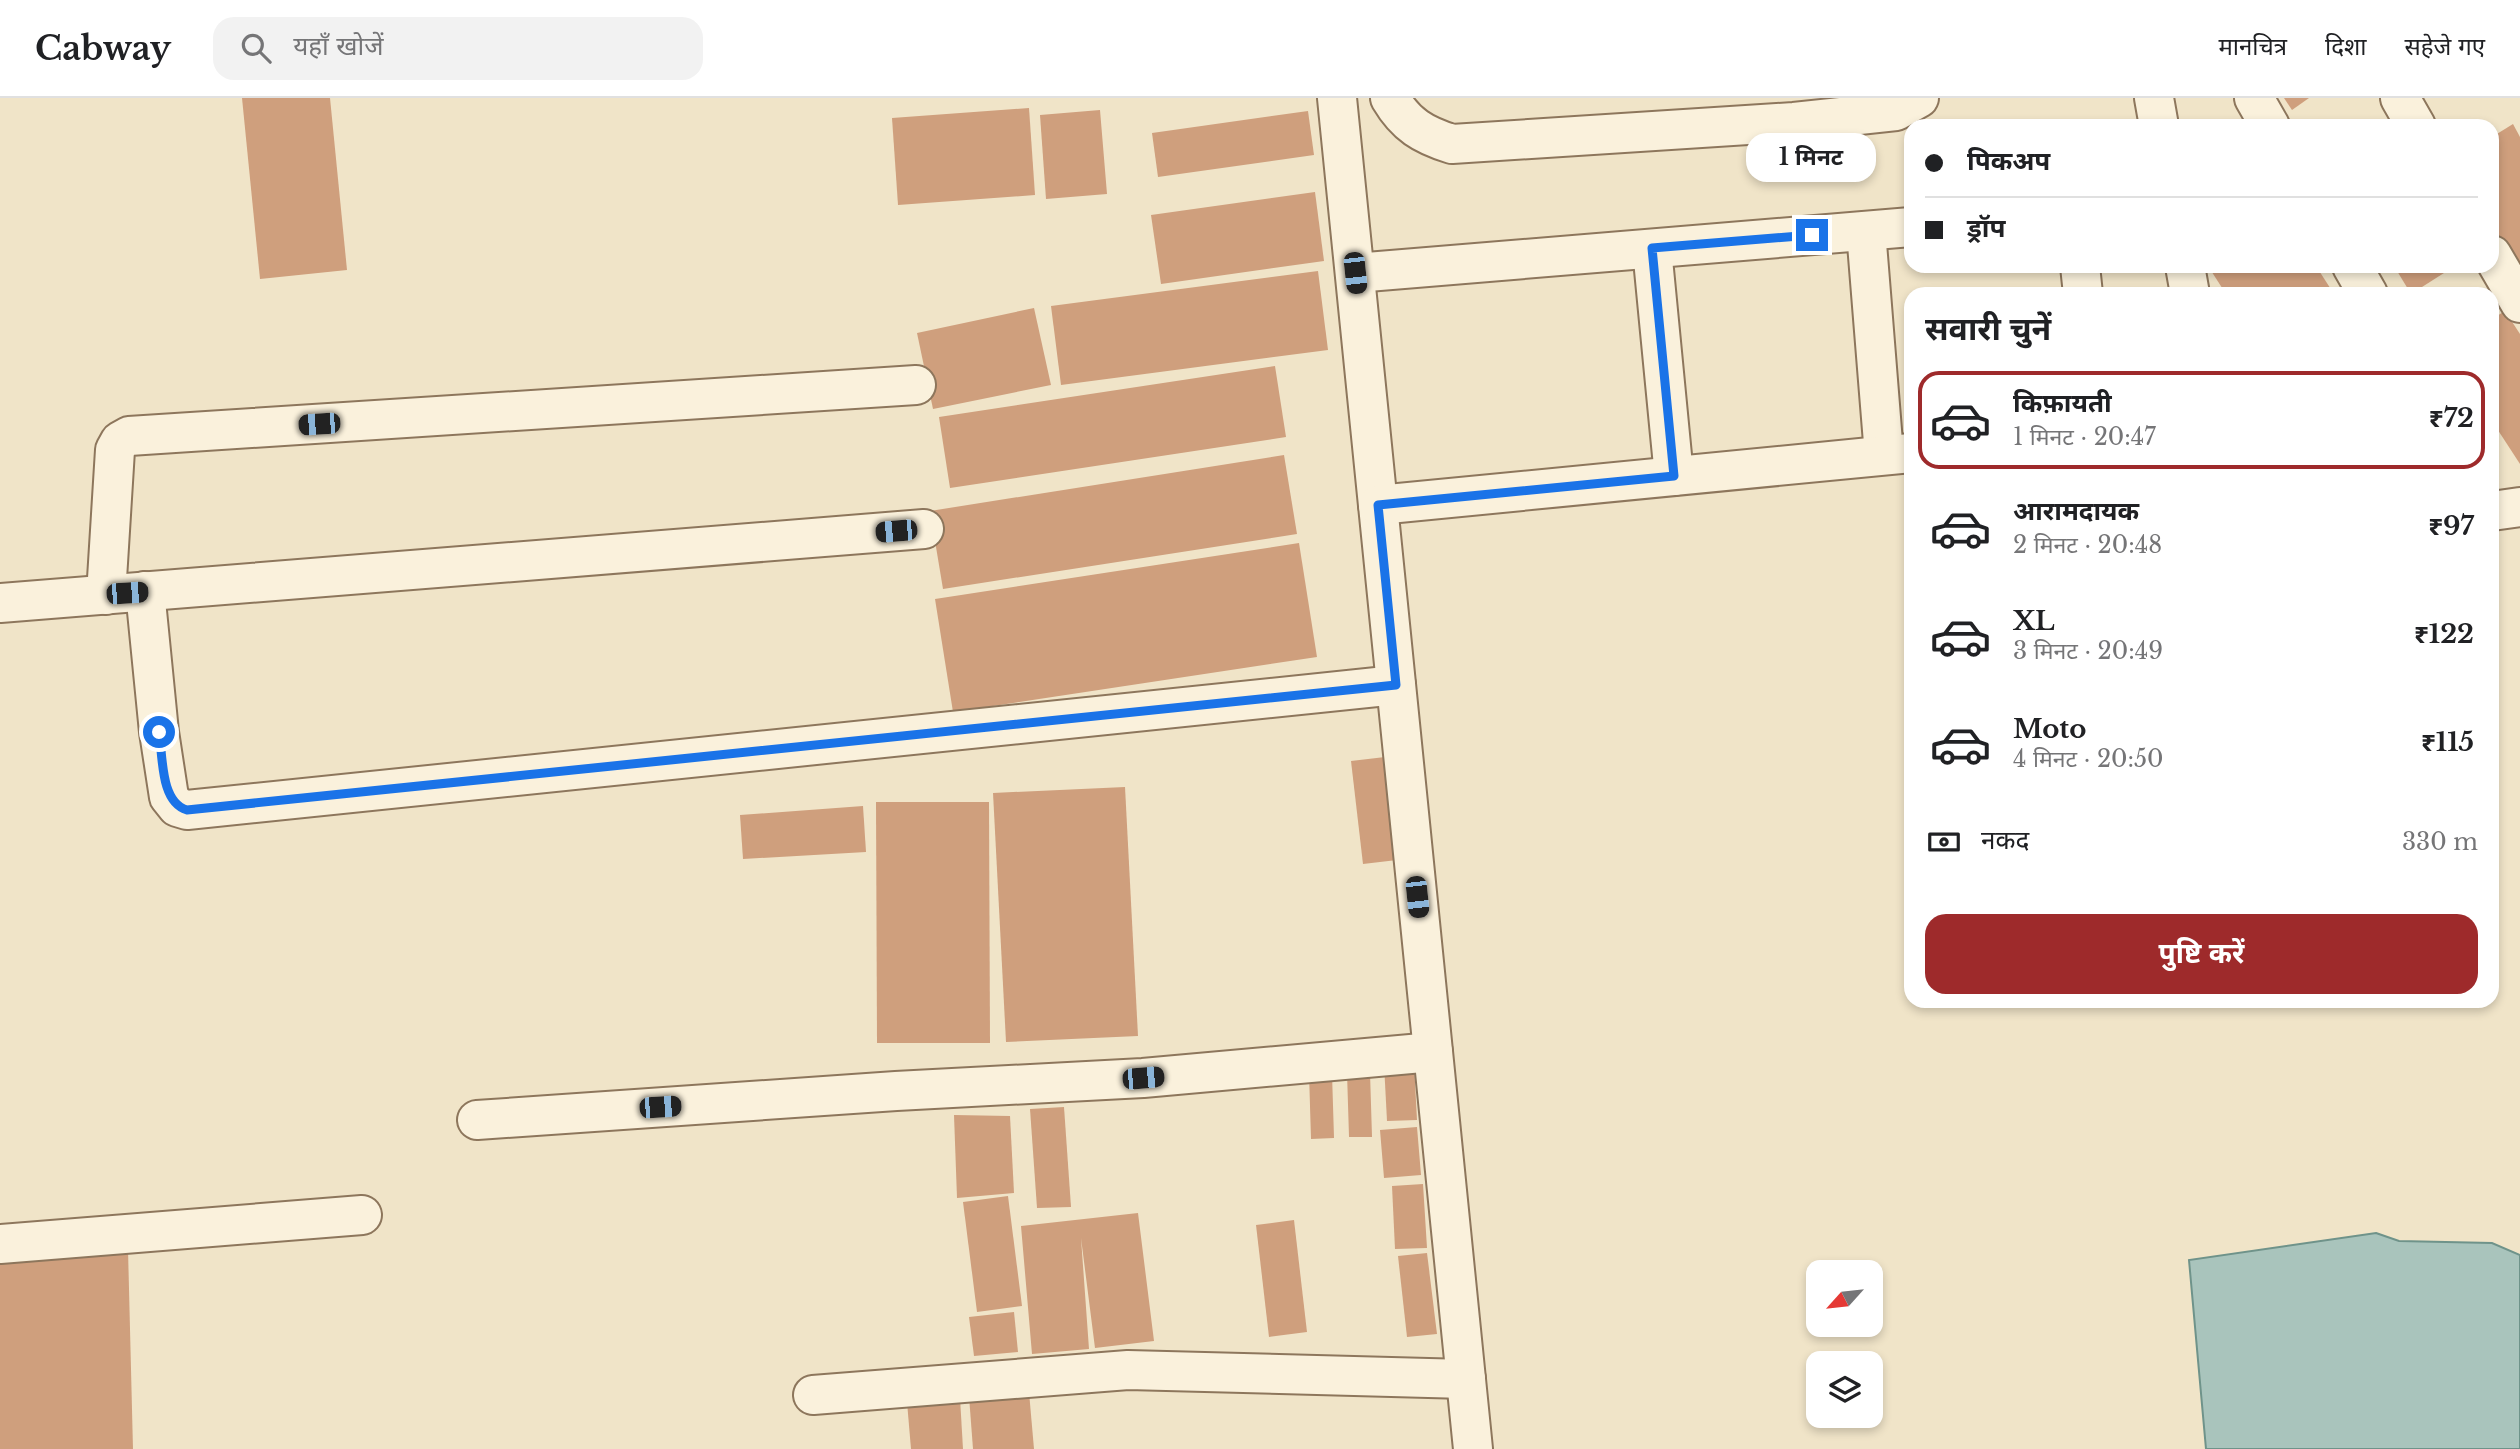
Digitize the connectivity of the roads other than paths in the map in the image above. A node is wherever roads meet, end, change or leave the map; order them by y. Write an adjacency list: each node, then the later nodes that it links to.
1 (1337, 98): 14 (street)
2 (1390, 98): 3 (street)
3 (1919, 98)
4 (2154, 98): 7 (street)
5 (2254, 98): 8 (street)
6 (2400, 98): 9 (street)
7 (2158, 119)
8 (2266, 119)
9 (2412, 119)
10 (1904, 228): 11 (street)
11 (1866, 231): 12 (street); 17 (street)
12 (1652, 248): 14 (street); 18 (street)
13 (2499, 267): 15 (street)
14 (1355, 273): 19 (street)
15 (2520, 303)
16 (916, 385): 22 (street)
17 (1898, 454): 18 (street)
18 (1674, 476): 19 (street)
19 (1378, 505): 24 (street)
20 (924, 529): 21 (street)
21 (145, 592): 22 (street); 24 (street)
22 (106, 595): 23 (street)
23 (0, 603)
24 (1396, 685): 25 (street)
25 (1433, 1052): 26 (street); 29 (street)
26 (477, 1120)
27 (362, 1215): 28 (street)
28 (0, 1244)
29 (1466, 1379): 30 (street); 31 (street)
30 (813, 1395)
31 (1472, 1449)

